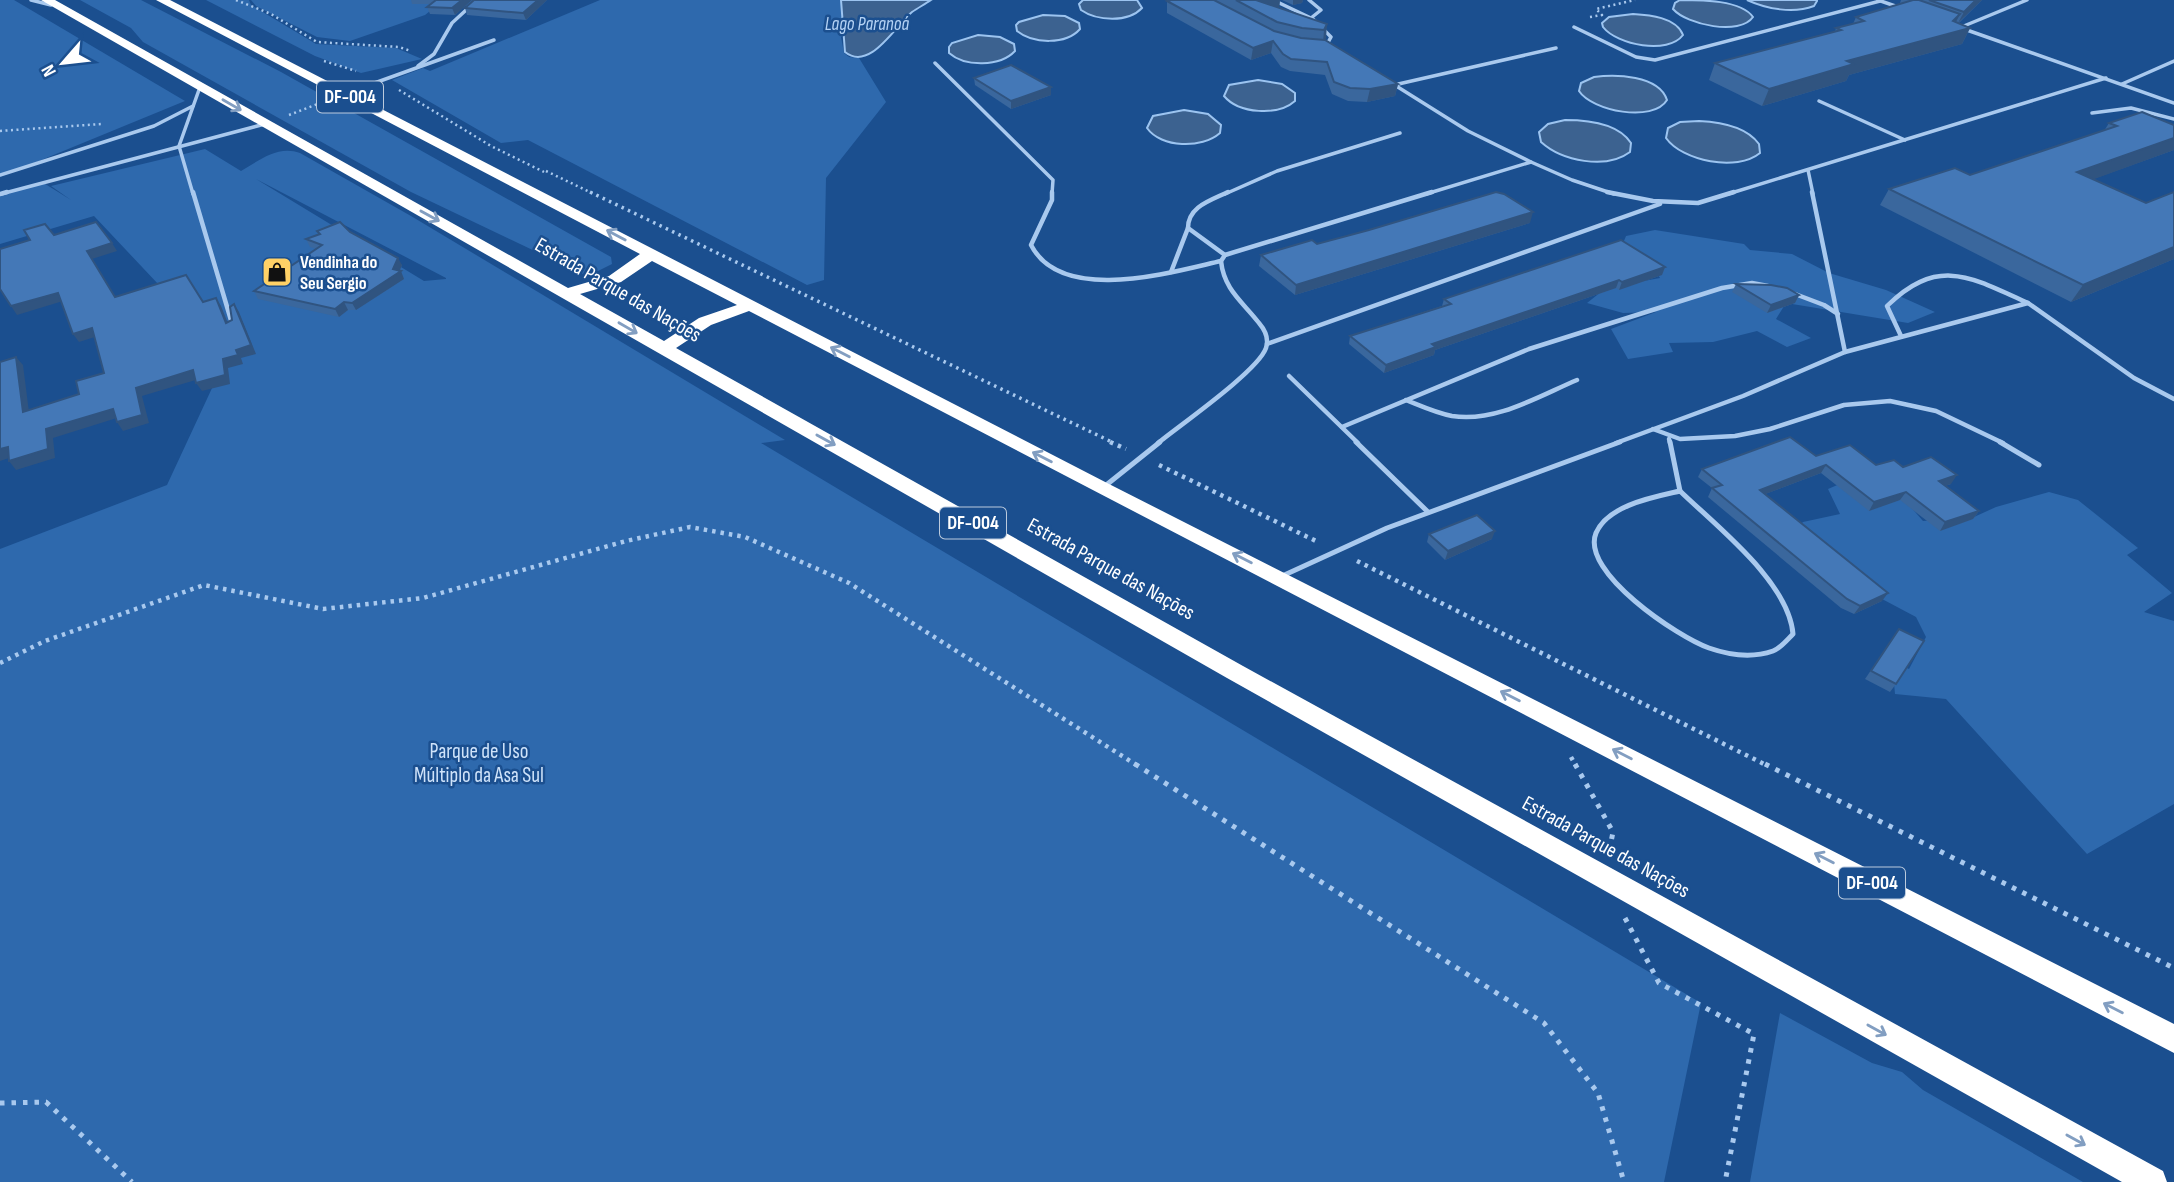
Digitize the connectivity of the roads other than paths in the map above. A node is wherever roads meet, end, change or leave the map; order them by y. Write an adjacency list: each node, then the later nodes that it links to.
1 (31, 0): 8 (lane)
2 (162, 0): 24 (highway, Estrada Parque das Nações / DF-004)
3 (477, 0): 19 (lane)
4 (1273, 0): 10 (lane)
5 (1309, 0): 10 (lane)
6 (2027, 0): 20 (lane)
7 (1879, 1): 9 (lane); 11 (lane)
8 (58, 2): 25 (highway, Estrada Parque das Nações / DF-004)
9 (1907, 10)
10 (1311, 18): 14 (lane)
11 (1574, 27)
12 (495, 40): 19 (lane)
13 (1312, 47): 14 (lane)
14 (1325, 48): 16 (lane)
15 (1556, 48): 23 (lane)
16 (1336, 54)
17 (2174, 61): 22 (lane)
18 (935, 63): 43 (lane)
19 (413, 70): 24 (lane)
20 (2106, 78): 22 (lane); 32 (lane)
21 (1383, 79): 23 (lane)
22 (2122, 84): 27 (lane)
23 (1394, 85): 34 (lane)
24 (344, 94): 40 (highway, Estrada Parque das Nações / DF-004, one-way to 24)
25 (197, 96): 30 (highway, Estrada Parque das Nações / DF-004, one-way to 30); 33 (lane); 36 (lane)
26 (1819, 101): 32 (lane)
27 (2174, 103)
28 (2092, 113): 29 (lane)
29 (2174, 120)
30 (265, 124): 33 (lane); 46 (highway, Estrada Parque das Nações / DF-004, one-way to 46)
31 (1400, 133): 39 (lane)
32 (1905, 140): 35 (lane)
33 (179, 146): 37 (lane); 50 (lane)
34 (1531, 162): 38 (lane); 41 (lane)
35 (1808, 170): 38 (lane); 49 (lane)
36 (0, 175)
37 (0, 194)
38 (1665, 203): 52 (lane)
39 (1188, 228): 41 (lane); 43 (lane)
40 (651, 254): 46 (highway); 48 (highway, Estrada Parque das Nações / DF-004)
41 (1225, 256): 42 (lane)
42 (1221, 261): 43 (lane); 52 (lane)
43 (1171, 272)
44 (1777, 288): 58 (lane)
45 (1787, 290): 49 (lane)
46 (567, 293): 53 (highway, Estrada Parque das Nações / DF-004, one-way to 53)
47 (2028, 303): 51 (lane); 51 (lane); 57 (lane)
48 (750, 306): 53 (highway); 63 (highway, Estrada Parque das Nações / DF-004, one-way to 48)
49 (1838, 314): 54 (lane)
50 (233, 327)
51 (1901, 336): 54 (lane)
52 (1267, 344): 63 (lane)
53 (664, 349): 68 (highway, Estrada Parque das Nações / DF-004, one-way to 68)
54 (1845, 352): 60 (lane)
55 (1289, 376): 59 (lane)
56 (1577, 380): 58 (lane)
57 (2174, 399)
58 (1406, 400): 59 (lane)
59 (1342, 427): 65 (lane)
60 (1653, 429): 61 (lane); 65 (lane)
61 (1669, 439): 62 (lane); 64 (lane)
62 (2039, 465)
63 (1102, 488): 66 (highway, Estrada Parque das Nações / DF-004, one-way to 63)
64 (1680, 491): 64 (lane)
65 (1428, 512): 66 (lane)
66 (1280, 577): 67 (highway, Estrada Parque das Nações / DF-004, one-way to 66)
67 (2174, 1039)
68 (2152, 1182)

